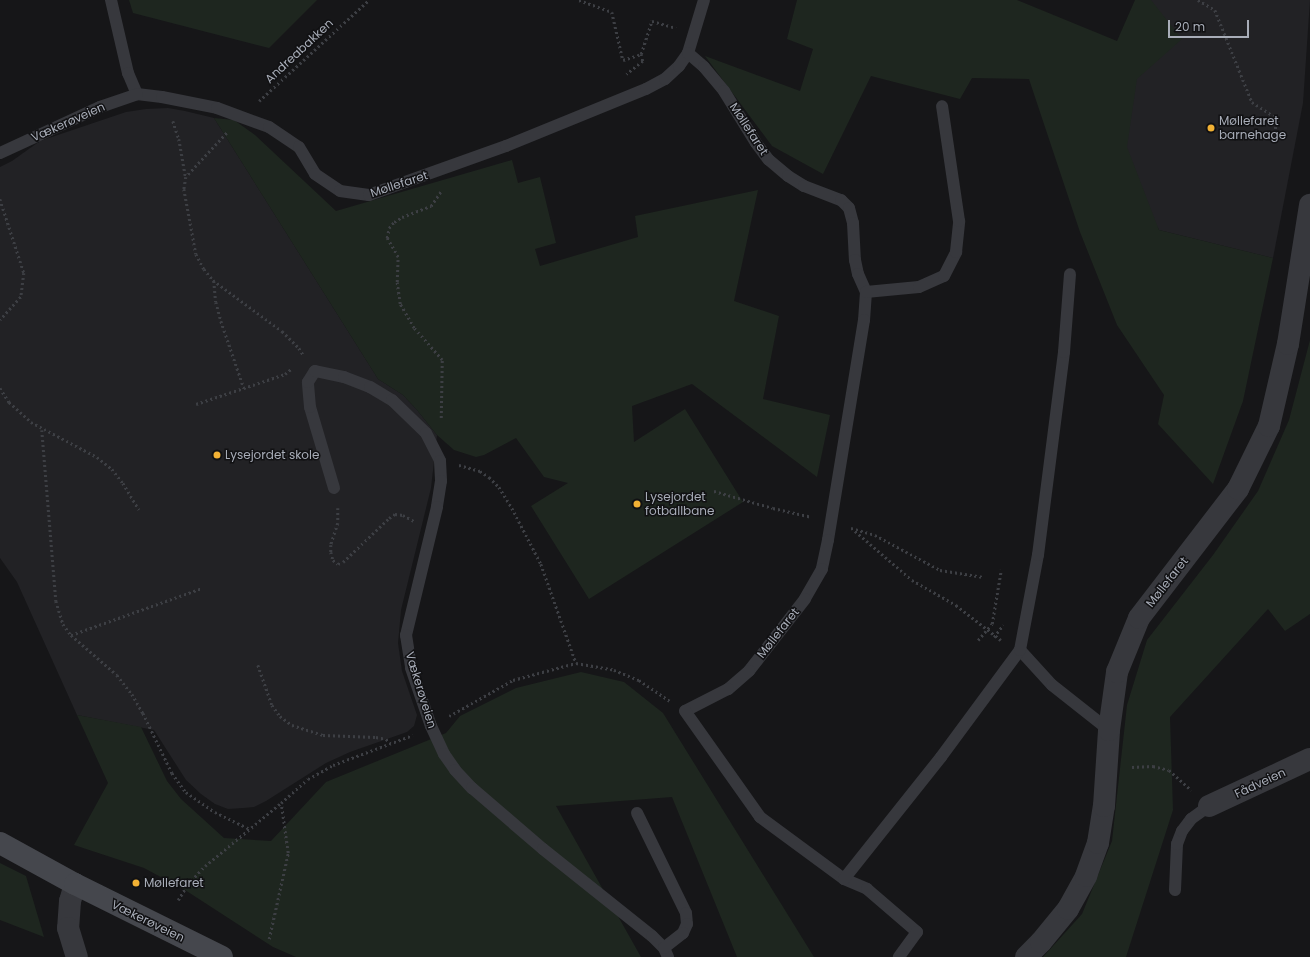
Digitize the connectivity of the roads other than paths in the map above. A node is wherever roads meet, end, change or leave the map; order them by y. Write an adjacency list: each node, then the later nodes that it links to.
1 (111, 0): 4 (lane)
2 (704, 0): 3 (lane, Møllefaret)
3 (688, 52): 4 (lane, Møllefaret); 9 (lane, Møllefaret)
4 (137, 94): 6 (lane, Vækerøveien)
5 (942, 106): 9 (lane)
6 (0, 153)
7 (1310, 205): 12 (street, Møllefaret)
8 (1070, 274): 11 (lane)
9 (866, 292): 17 (lane, Møllefaret)
10 (334, 488): 20 (lane, Vækerøveien)
11 (1020, 650): 12 (lane); 17 (lane)
12 (1109, 730): 24 (street, Møllefaret)
13 (1310, 759): 14 (street, Fådveien)
14 (1209, 806): 19 (lane)
15 (637, 813): 20 (lane)
16 (0, 843): 18 (main road, Vækerøveien)
17 (844, 879): 23 (lane)
18 (75, 884): 21 (street); 22 (main road, Vækerøveien)
19 (1175, 890)
20 (666, 953)
21 (77, 957)
22 (222, 957)
23 (899, 957)
24 (1026, 957)

